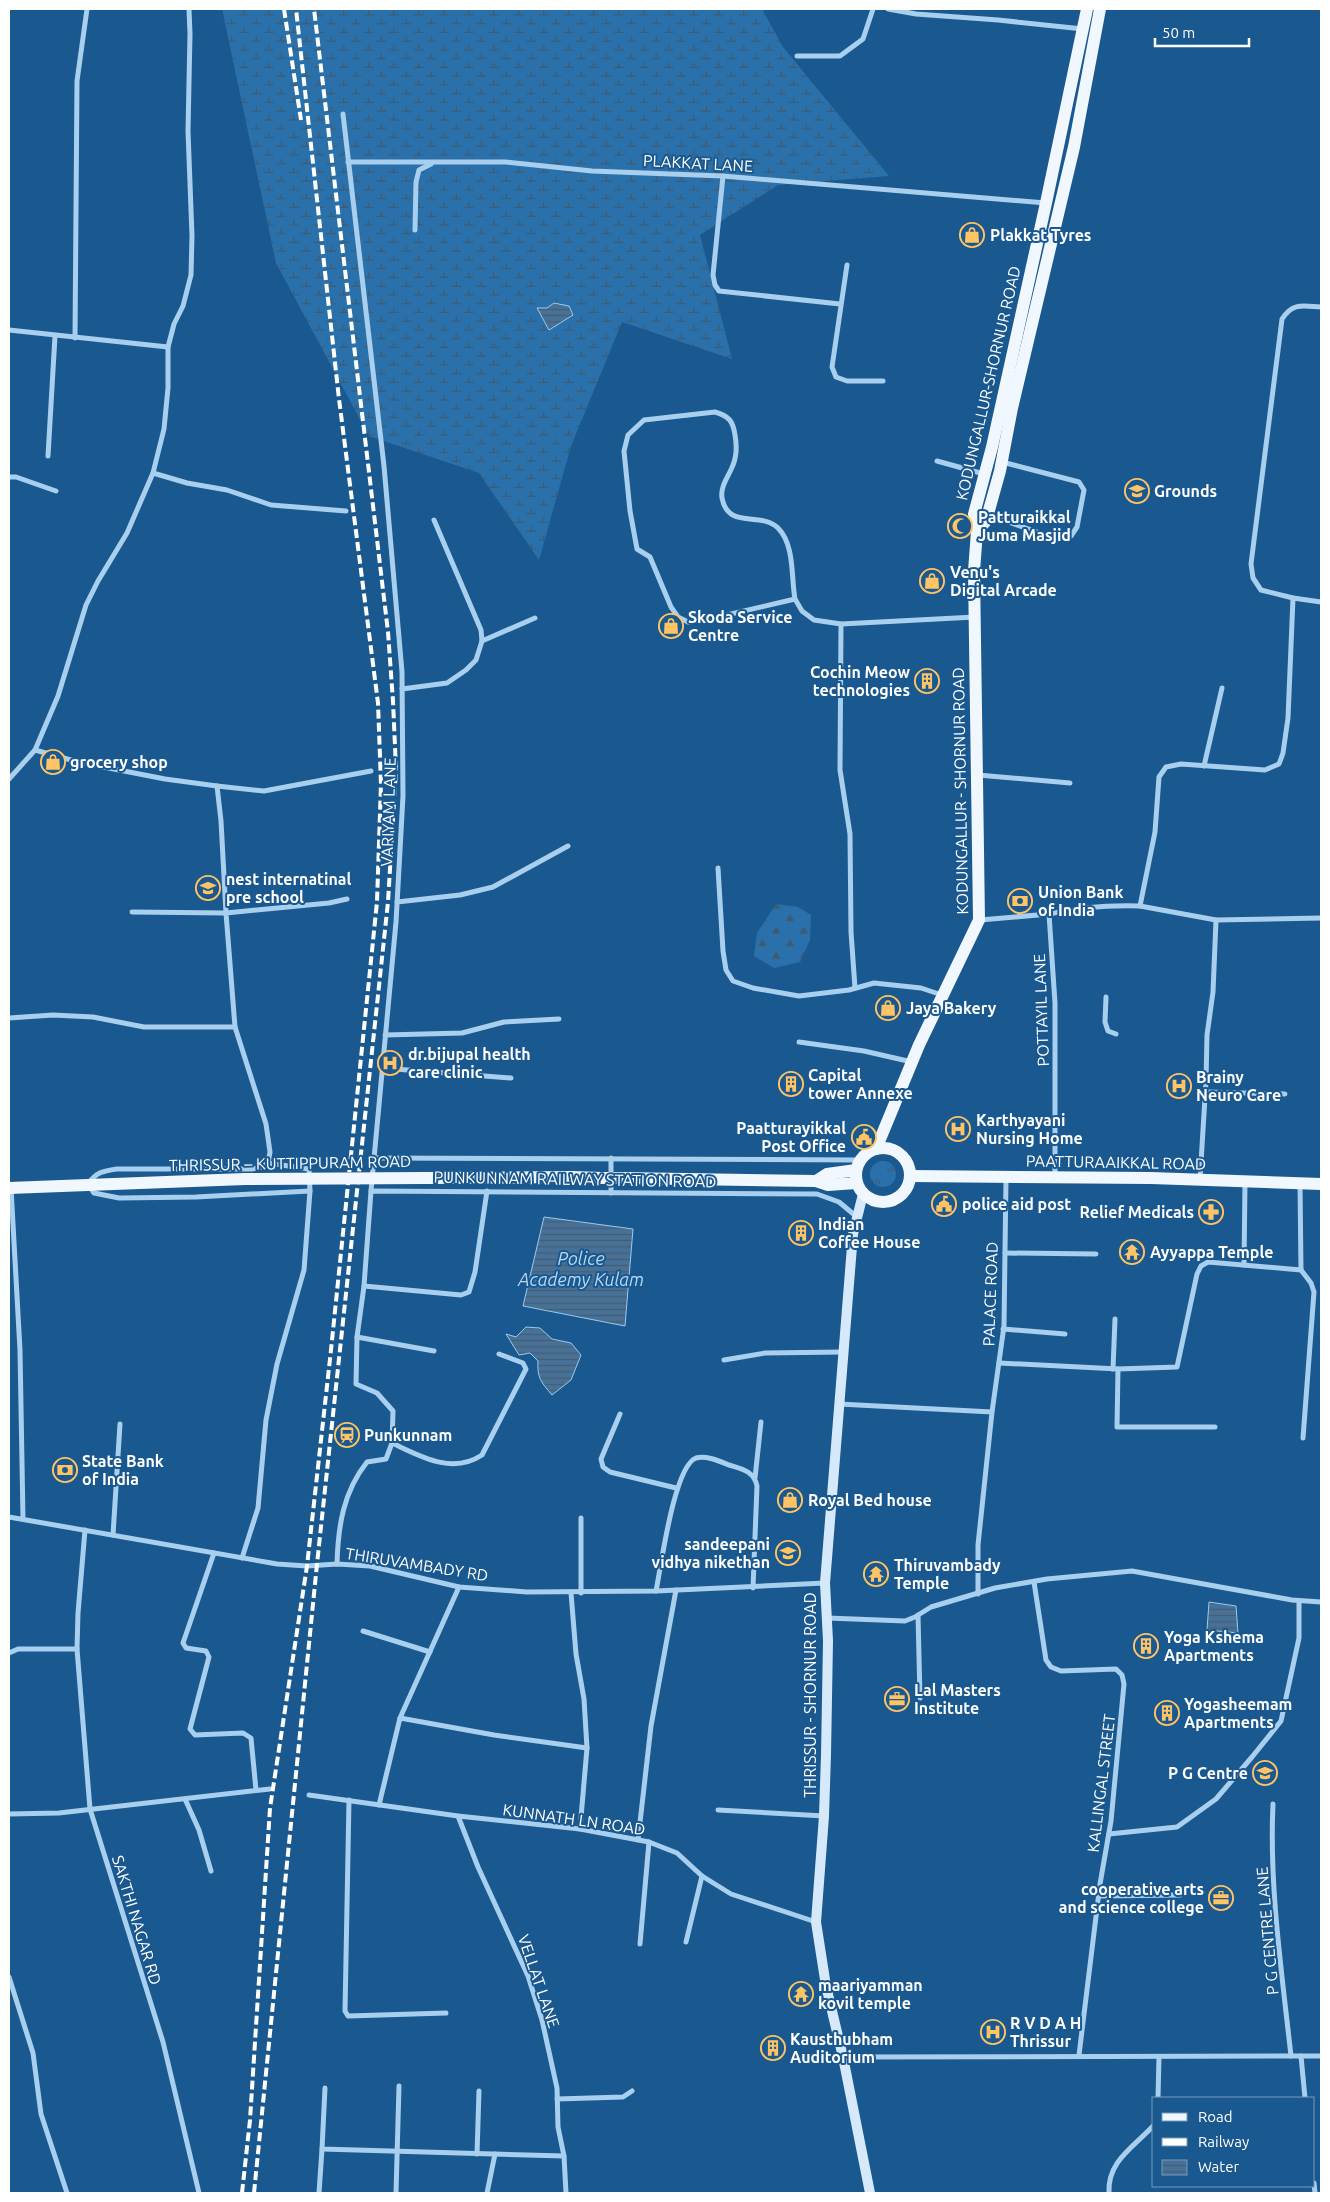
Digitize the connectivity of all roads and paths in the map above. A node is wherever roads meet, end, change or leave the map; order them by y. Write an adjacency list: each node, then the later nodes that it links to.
1 (87, 9): 20 (street)
2 (189, 9): 21 (street)
3 (873, 9): 8 (street)
4 (888, 9): 7 (street)
5 (1087, 9): 7 (main road, KODUNGALLUR-SHORNUR ROAD)
6 (1100, 9): 25 (main road, KODUNGALLUR-SHORNUR ROAD)
7 (1084, 29): 13 (main road, KODUNGALLUR-SHORNUR ROAD)
8 (797, 56)
9 (343, 114): 10 (street, VARIYAM LANE)
10 (348, 162): 11 (street, PLAKKAT LANE); 41 (street, VARIYAM LANE)
11 (434, 162): 12 (street, PLAKKAT LANE); 14 (street)
12 (723, 176): 13 (street, PLAKKAT LANE); 16 (street)
13 (1046, 203): 27 (main road, KODUNGALLUR-SHORNUR ROAD)
14 (415, 230)
15 (847, 265): 16 (street)
16 (840, 304): 22 (street)
17 (1321, 307): 34 (street)
18 (9, 330): 19 (street)
19 (55, 336): 20 (street); 23 (street)
20 (75, 338): 21 (street)
21 (168, 347): 26 (street)
22 (883, 381)
23 (48, 456)
24 (937, 462): 27 (street)
25 (1002, 462): 31 (main road, KODUNGALLUR-SHORNUR ROAD); 31 (street)
26 (153, 473): 30 (street); 43 (street)
27 (984, 474): 33 (main road, KODUNGALLUR-SHORNUR ROAD)
28 (9, 477): 29 (street)
29 (56, 491)
30 (346, 511)
31 (988, 515): 33 (main road, KODUNGALLUR-SHORNUR ROAD)
32 (434, 520): 40 (street)
33 (977, 531): 37 (main road, KODUNGALLUR - SHORNUR ROAD)
34 (1293, 598): 36 (street); 44 (street)
35 (795, 599): 35 (street); 39 (street)
36 (1321, 602)
37 (976, 617): 39 (street); 46 (main road, KODUNGALLUR - SHORNUR ROAD)
38 (535, 618): 40 (street)
39 (841, 624): 61 (street)
40 (482, 641): 41 (street)
41 (402, 688): 53 (street, VARIYAM LANE)
42 (1222, 688): 44 (street)
43 (36, 750): 47 (street); 49 (street)
44 (1204, 766): 54 (street)
45 (371, 771): 49 (street)
46 (976, 775): 48 (street); 59 (main road, KODUNGALLUR - SHORNUR ROAD)
47 (9, 779)
48 (1070, 783)
49 (217, 786): 56 (street)
50 (568, 846): 53 (street)
51 (718, 868): 61 (street)
52 (347, 899): 56 (street)
53 (397, 902): 68 (street, VARIYAM LANE)
54 (1140, 906): 57 (street); 60 (street)
55 (132, 912): 56 (street)
56 (226, 914): 66 (street)
57 (1049, 914): 59 (street); 80 (street, POTTAYIL LANE)
58 (1321, 918): 60 (street)
59 (979, 920): 62 (main road, KODUNGALLUR - SHORNUR ROAD)
60 (1216, 920): 73 (street)
61 (855, 988): 62 (street)
62 (943, 995): 70 (main road, KODUNGALLUR - SHORNUR ROAD)
63 (1106, 997): 67 (street)
64 (9, 1018): 66 (street)
65 (559, 1019): 68 (street)
66 (235, 1027): 78 (street)
67 (1116, 1034)
68 (385, 1035): 71 (street, VARIYAM LANE)
69 (799, 1042): 70 (street)
70 (912, 1062): 75 (main road, KODUNGALLUR - SHORNUR ROAD)
71 (382, 1068): 72 (street); 76 (street, VARIYAM LANE)
72 (511, 1078)
73 (1206, 1092): 74 (street); 83 (street)
74 (1285, 1094)
75 (876, 1149): 79 (main road); 81 (main road)
76 (373, 1158): 77 (street); 90 (street, VARIYAM LANE)
77 (611, 1158): 81 (street); 92 (street)
78 (268, 1163): 85 (street); 89 (street)
79 (910, 1176): 81 (main road); 82 (main road, PAATTURAAIKKAL ROAD)
80 (1055, 1176): 82 (main road, PAATTURAAIKKAL ROAD); 83 (main road, PAATTURAAIKKAL ROAD)
81 (859, 1177): 85 (main road, THRISSUR – KUTTIPPURAM ROAD, bridge); 93 (main road, THRISSUR - SHORNUR ROAD)
82 (1006, 1177): 94 (street, PALACE ROAD)
83 (1200, 1180): 84 (main road, PAATTURAAIKKAL ROAD)
84 (1246, 1182): 86 (main road, PAATTURAAIKKAL ROAD); 96 (street)
85 (88, 1184): 88 (main road, THRISSUR – KUTTIPPURAM ROAD); 89 (street)
86 (1300, 1184): 87 (main road, PAATTURAAIKKAL ROAD); 97 (street)
87 (1321, 1184)
88 (10, 1188): 121 (street)
89 (310, 1191): 125 (street)
90 (371, 1192): 91 (street, PUNKUNNAM RAILWAY STATION ROAD); 98 (street)
91 (488, 1192): 92 (street, PUNKUNNAM RAILWAY STATION ROAD); 98 (street)
92 (611, 1193): 93 (street, PUNKUNNAM RAILWAY STATION ROAD)
93 (858, 1218): 104 (main road, THRISSUR - SHORNUR ROAD)
94 (1005, 1253): 95 (street); 100 (street, PALACE ROAD)
95 (1096, 1254)
96 (1244, 1265): 97 (street); 108 (street)
97 (1301, 1270): 115 (street)
98 (364, 1286): 102 (street)
99 (1115, 1319): 108 (street)
100 (1003, 1330): 101 (street); 107 (street, PALACE ROAD)
101 (1065, 1334)
102 (357, 1337): 103 (street); 116 (street)
103 (434, 1351)
104 (843, 1352): 106 (street); 109 (main road, THRISSUR - SHORNUR ROAD)
105 (498, 1354): 116 (street)
106 (724, 1360)
107 (999, 1363): 108 (street); 110 (street, PALACE ROAD)
108 (1116, 1369): 114 (street)
109 (838, 1404): 110 (street); 128 (main road, THRISSUR - SHORNUR ROAD)
110 (992, 1412): 135 (street, PALACE ROAD)
111 (620, 1414): 118 (street)
112 (761, 1422): 117 (street)
113 (120, 1424): 123 (street)
114 (1215, 1427)
115 (1303, 1438)
116 (392, 1443): 126 (street)
117 (755, 1478): 118 (street); 130 (street)
118 (676, 1488): 132 (street)
119 (9, 1518): 121 (street, THIRUVAMBADY RD)
120 (581, 1518): 134 (street)
121 (23, 1519): 122 (street, THIRUVAMBADY RD)
122 (85, 1530): 123 (street, THIRUVAMBADY RD); 141 (street, SAKTHI NAGAR RD)
123 (113, 1535): 124 (street, THIRUVAMBADY RD)
124 (214, 1553): 125 (street, THIRUVAMBADY RD); 148 (street)
125 (242, 1558): 126 (street, THIRUVAMBADY RD)
126 (337, 1564): 129 (street, THIRUVAMBADY RD)
127 (1034, 1582): 135 (street); 136 (street); 160 (street, KALLINGAL STREET)
128 (825, 1583): 130 (street, THIRUVAMBADY RD); 139 (main road, THRISSUR - SHORNUR ROAD)
129 (459, 1587): 133 (street, THIRUVAMBADY RD); 143 (street)
130 (753, 1588): 131 (street, THIRUVAMBADY RD)
131 (676, 1590): 132 (street, THIRUVAMBADY RD); 161 (street)
132 (656, 1591): 134 (street, THIRUVAMBADY RD)
133 (571, 1592): 134 (street, THIRUVAMBADY RD); 146 (street)
134 (581, 1593)
135 (978, 1594): 138 (street)
136 (1299, 1601): 137 (street); 160 (street)
137 (1321, 1602)
138 (918, 1615): 139 (street); 144 (street)
139 (827, 1618): 158 (main road, THRISSUR - SHORNUR ROAD)
140 (363, 1631): 143 (street)
141 (77, 1649): 142 (street); 154 (street, SAKTHI NAGAR RD)
142 (9, 1652)
143 (430, 1652): 145 (street)
144 (920, 1698)
145 (400, 1718): 146 (street); 153 (street)
146 (588, 1748): 159 (street)
147 (270, 1788): 148 (street)
148 (256, 1790): 150 (street)
149 (309, 1795): 151 (street, KUNNATH LN ROAD)
150 (185, 1799): 154 (street); 163 (street)
151 (349, 1800): 153 (street, KUNNATH LN ROAD); 171 (street)
152 (1273, 1804): 173 (street, P G CENTRE LANE)
153 (379, 1805): 157 (street, KUNNATH LN ROAD)
154 (90, 1809): 156 (street); 192 (street, SAKTHI NAGAR RD)
155 (718, 1810): 158 (street)
156 (9, 1814)
157 (458, 1816): 159 (street, KUNNATH LN ROAD); 184 (street, VELLAT LANE)
158 (824, 1816): 167 (main road, THRISSUR - SHORNUR ROAD)
159 (580, 1829): 161 (street, KUNNATH LN ROAD)
160 (1109, 1834): 166 (street, KALLINGAL STREET)
161 (638, 1840): 162 (street, KUNNATH LN ROAD)
162 (649, 1842): 164 (street, KUNNATH LN ROAD); 169 (street)
163 (211, 1871)
164 (702, 1876): 167 (street, KUNNATH LN ROAD); 168 (street)
165 (1180, 1895): 166 (street)
166 (1098, 1896): 172 (street, KALLINGAL STREET)
167 (816, 1922): 176 (main road, THRISSUR - SHORNUR ROAD)
168 (686, 1942)
169 (640, 1944)
170 (9, 1977): 191 (street)
171 (446, 2013)
172 (1079, 2055): 176 (street); 177 (street)
173 (1291, 2056): 174 (street); 177 (street)
174 (1301, 2056): 175 (street); 183 (street)
175 (1321, 2056)
176 (843, 2057): 197 (main road, THRISSUR - SHORNUR ROAD)
177 (1159, 2057): 182 (street)
178 (399, 2086): 187 (street)
179 (325, 2088): 186 (street)
180 (479, 2091): 188 (street)
181 (632, 2091): 184 (street)
182 (1158, 2097)
183 (1305, 2097)
184 (557, 2099): 190 (street, VELLAT LANE)
185 (1152, 2128): 198 (street)
186 (322, 2149): 187 (street); 193 (street)
187 (397, 2151): 188 (street); 194 (street)
188 (477, 2154): 189 (street)
189 (496, 2154): 190 (street); 195 (street)
190 (564, 2156): 196 (street, VELLAT LANE)
191 (67, 2193)
192 (199, 2193)
193 (319, 2193)
194 (396, 2193)
195 (487, 2193)
196 (566, 2193)
197 (870, 2193)
198 (1109, 2193)

